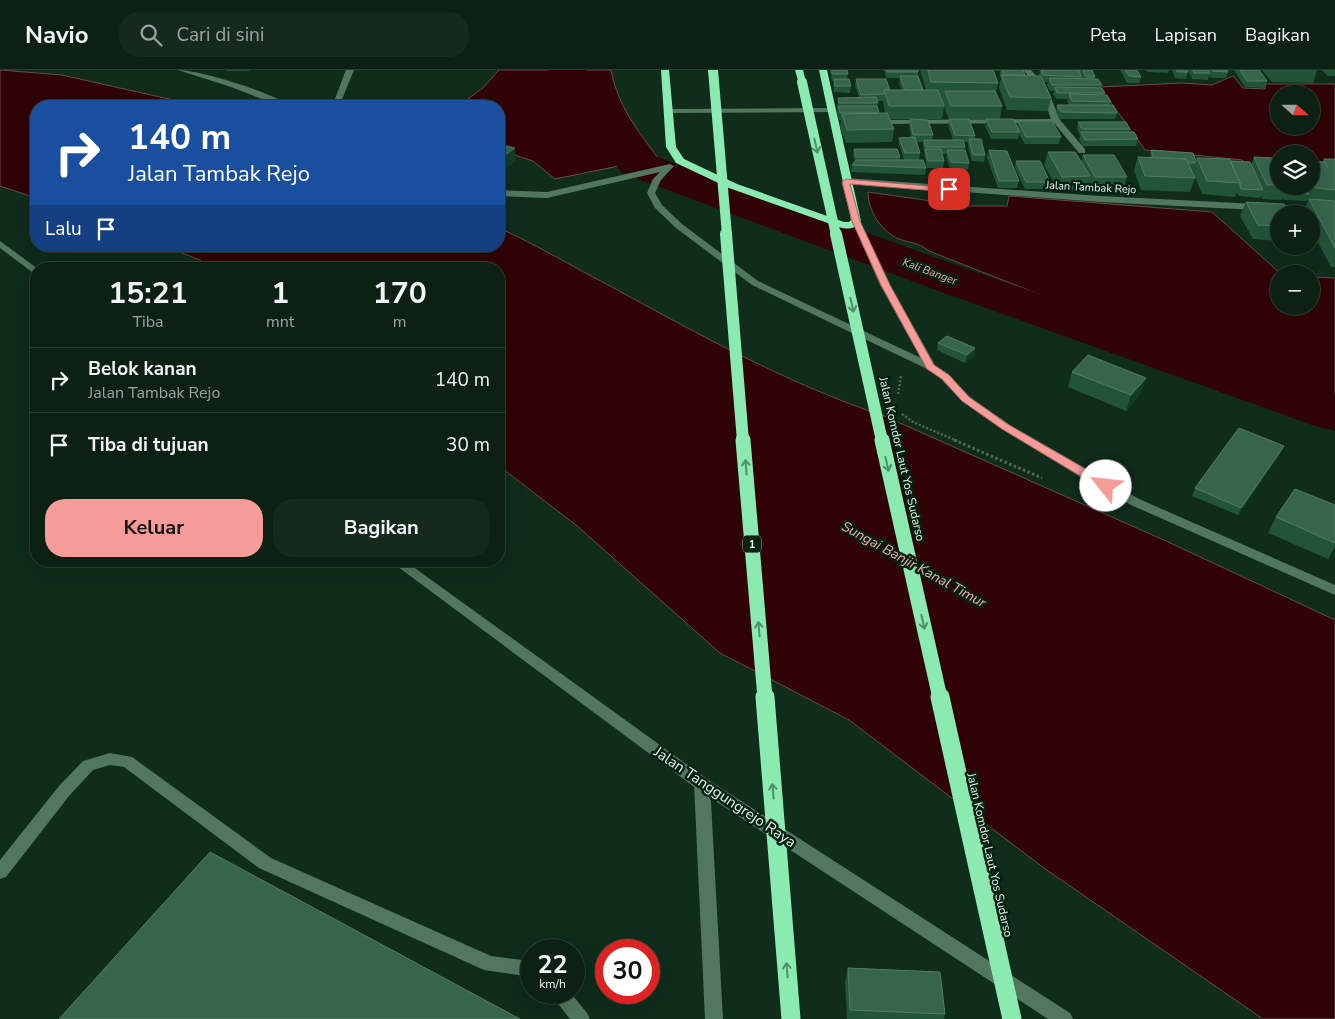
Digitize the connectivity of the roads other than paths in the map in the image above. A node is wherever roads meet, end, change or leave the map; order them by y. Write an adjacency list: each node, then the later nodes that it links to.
1 (182, 70): 8 (street)
2 (350, 70): 9 (street)
3 (665, 70): 11 (highway)
4 (713, 70): 31 (highway, 1, one-way to 4, bridge)
5 (823, 70): 10 (highway)
6 (1027, 70): 12 (street)
7 (800, 76): 32 (highway, Jalan Komdor Laut Yos Sudarso, one-way to 32, bridge)
8 (271, 100)
9 (338, 100)
10 (831, 110): 11 (street); 16 (highway)
11 (669, 111): 15 (highway)
12 (1056, 121): 13 (street); 14 (street)
13 (863, 122)
14 (1082, 151)
15 (671, 166): 17 (street); 19 (highway); 22 (street)
16 (846, 182): 18 (street, Jalan Tambak Rejo); 19 (highway)
17 (505, 193)
18 (1335, 211)
19 (856, 221): 22 (street)
20 (0, 244): 21 (street)
21 (30, 267)
22 (931, 367): 24 (street)
23 (404, 567): 25 (street, Jalan Tanggungrejo Raya)
24 (1335, 590)
25 (702, 784): 30 (street); 33 (street, Jalan Tanggungrejo Raya)
26 (0, 872): 27 (street)
27 (520, 968)
28 (568, 1004): 29 (street)
29 (581, 1019)
30 (714, 1019)
31 (791, 1019)
32 (1012, 1019)
33 (1064, 1019)

